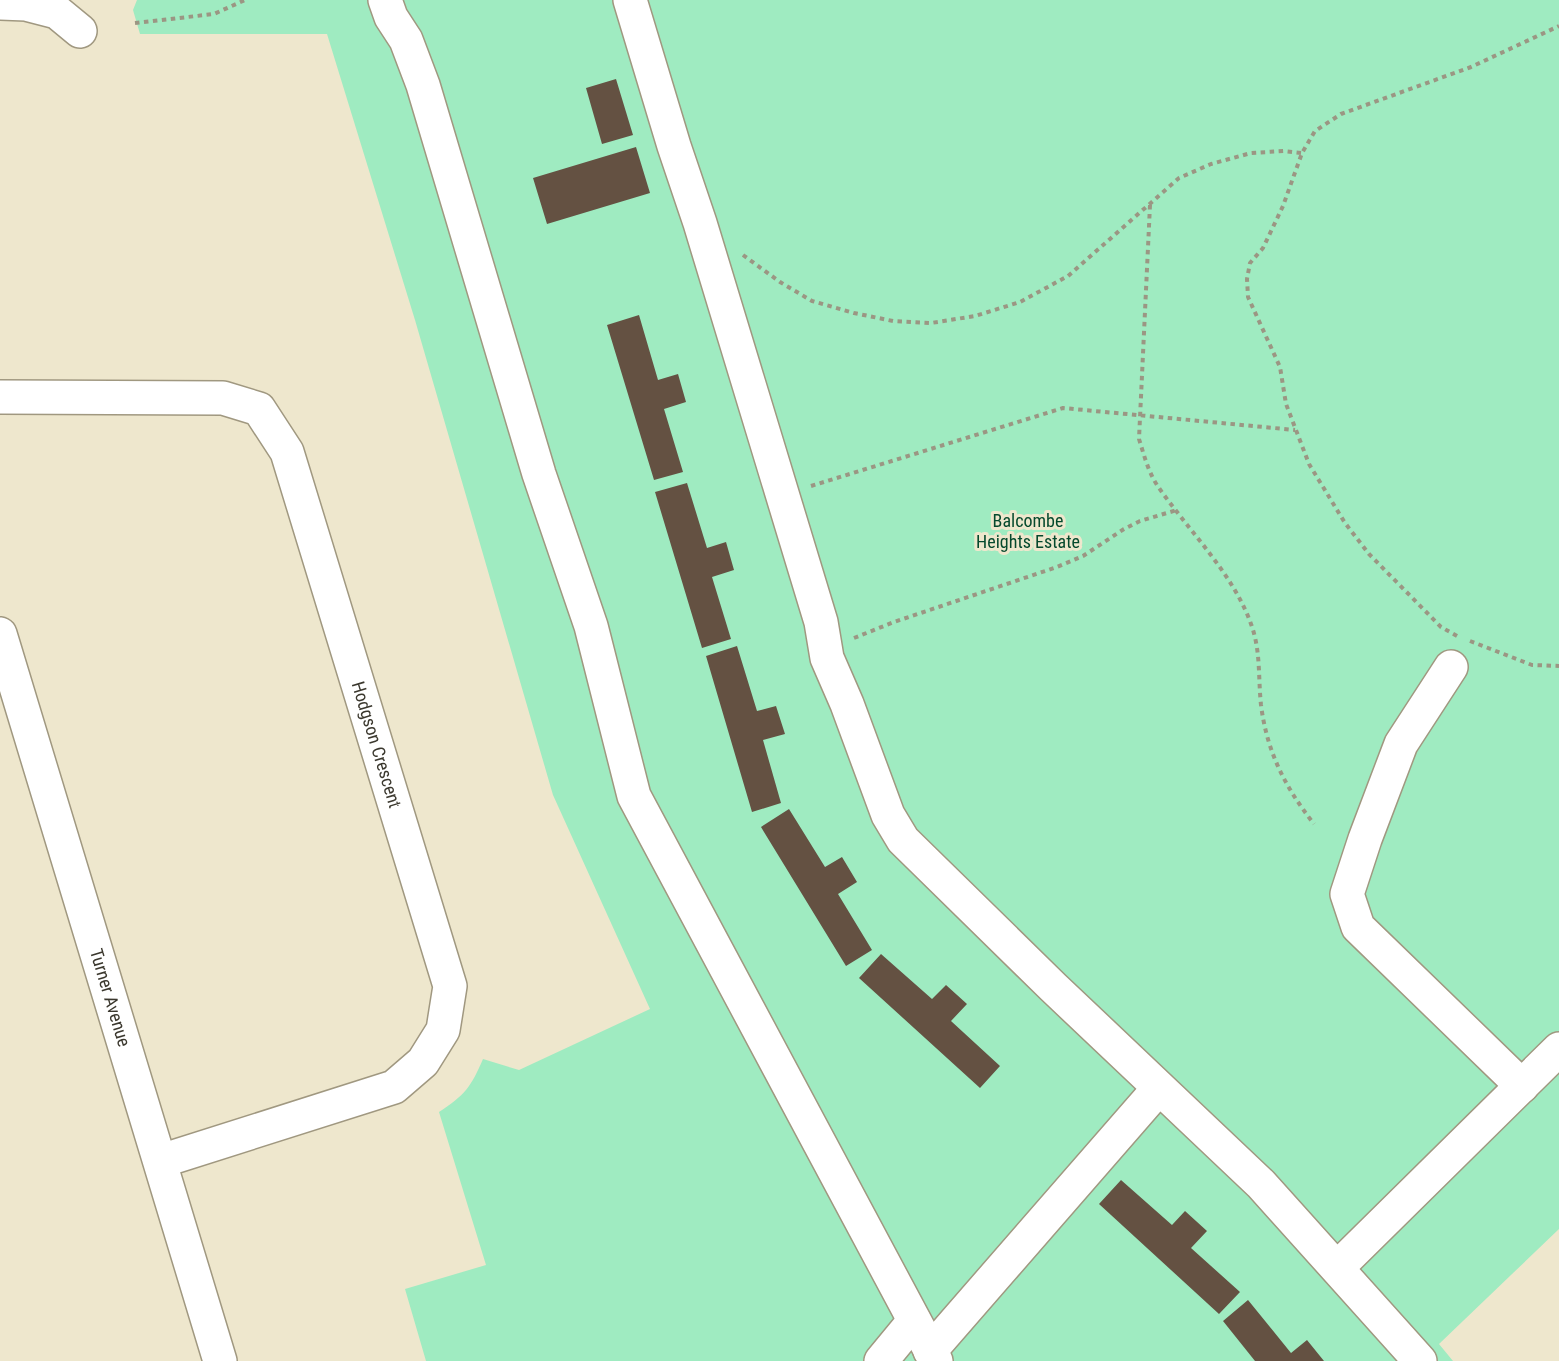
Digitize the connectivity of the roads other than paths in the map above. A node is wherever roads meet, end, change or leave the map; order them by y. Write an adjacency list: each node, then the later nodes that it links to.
1 (385, 0): 13 (street)
2 (630, 0): 10 (street)
3 (0, 3): 4 (street)
4 (80, 31)
5 (0, 397): 11 (street, Hodgson Crescent)
6 (0, 634): 11 (street, Turner Avenue)
7 (1460, 648): 9 (street)
8 (1559, 1049): 9 (street)
9 (1522, 1086): 12 (street)
10 (1159, 1088): 12 (street); 14 (street)
11 (161, 1161): 15 (street, Turner Avenue)
12 (1337, 1269): 17 (street)
13 (914, 1321): 14 (street); 16 (street)
14 (933, 1356)
15 (220, 1361)
16 (881, 1361)
17 (1420, 1361)

